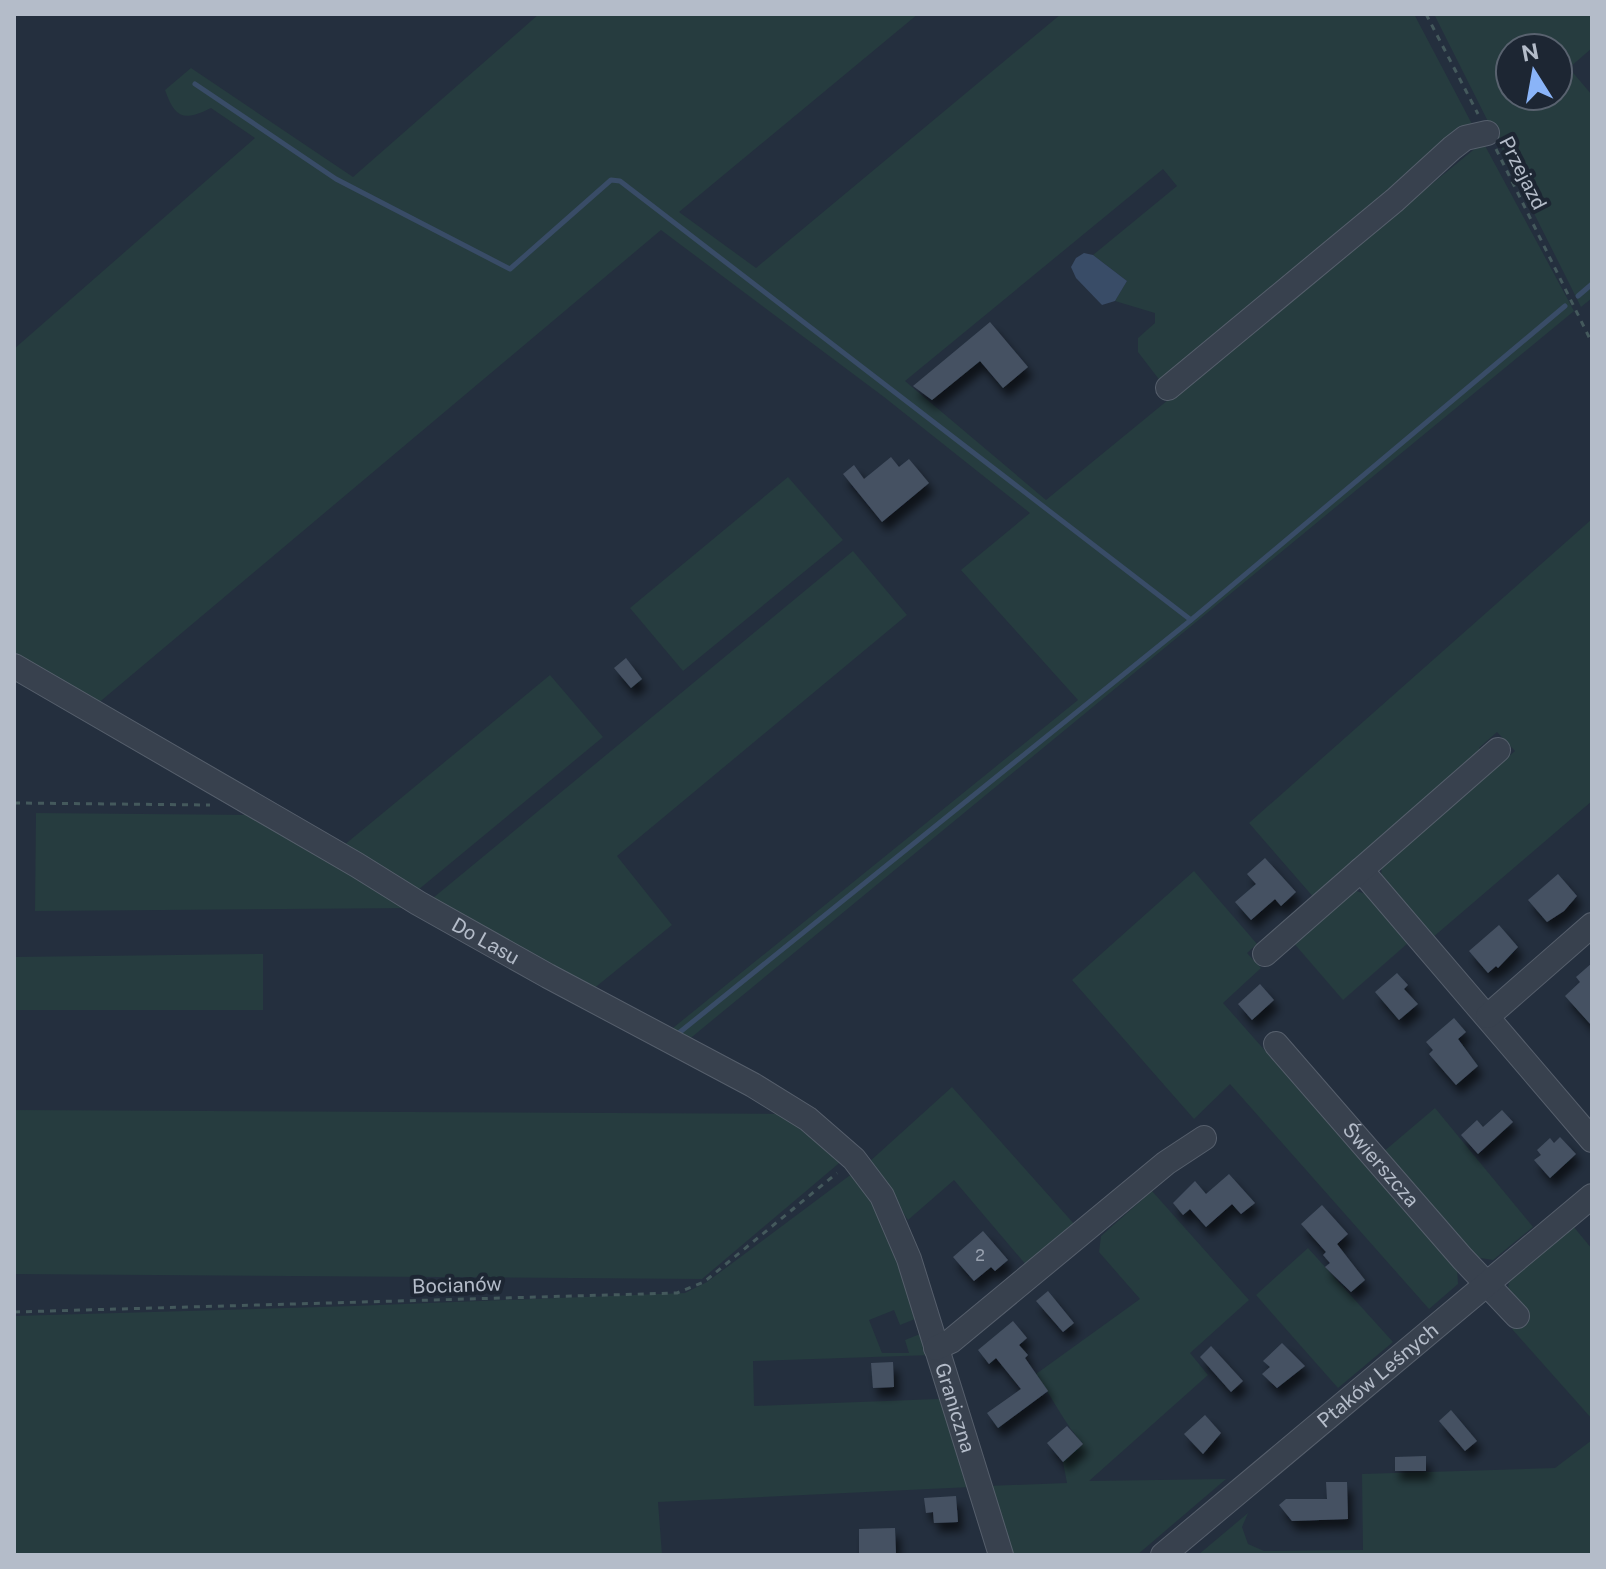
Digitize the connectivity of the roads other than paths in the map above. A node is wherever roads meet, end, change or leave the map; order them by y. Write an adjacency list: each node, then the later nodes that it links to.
1 (1487, 133): 2 (street)
2 (1168, 388)
3 (14, 666): 13 (street, Do Lasu)
4 (1498, 750): 5 (street)
5 (1361, 870): 7 (street); 8 (street)
6 (1592, 925): 8 (street)
7 (1265, 954)
8 (1488, 1016): 11 (street)
9 (1276, 1044): 14 (street, Świerszcza)
10 (1204, 1138): 16 (street)
11 (1592, 1140)
12 (1592, 1196): 14 (street, Ptaków Leśnych)
13 (909, 1259): 16 (street, Graniczna)
14 (1486, 1285): 15 (street, Świerszcza); 18 (street, Ptaków Leśnych)
15 (1517, 1316)
16 (936, 1348): 17 (street, Graniczna)
17 (1001, 1555)
18 (1163, 1555)

